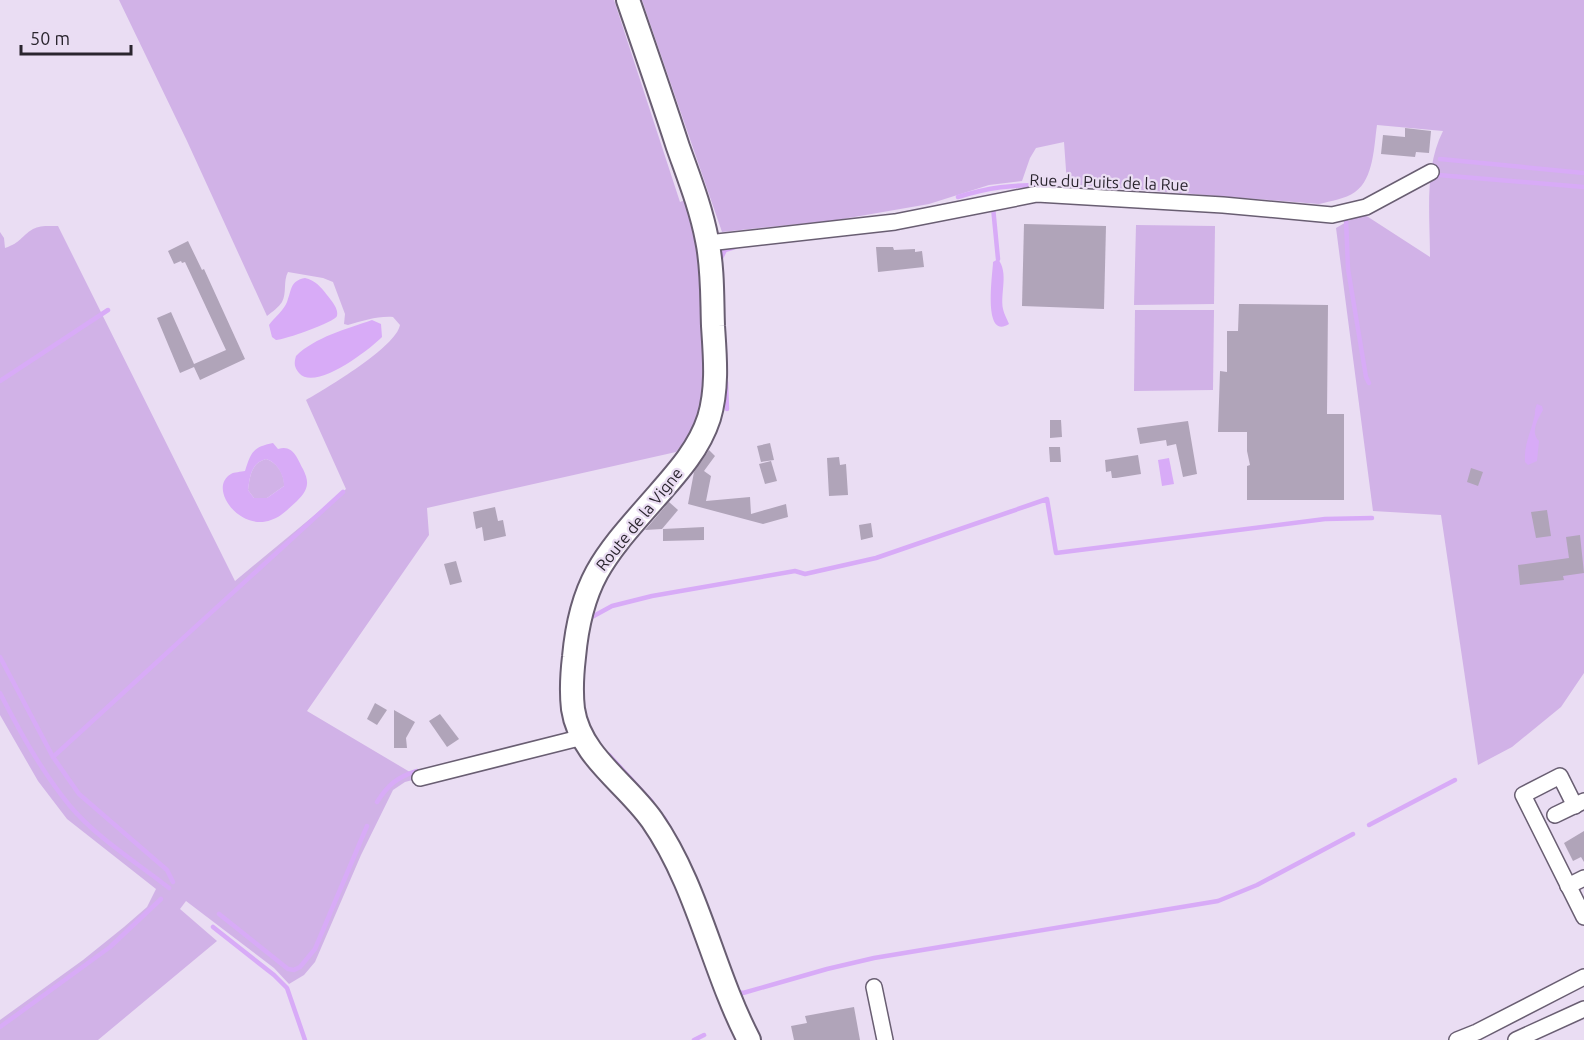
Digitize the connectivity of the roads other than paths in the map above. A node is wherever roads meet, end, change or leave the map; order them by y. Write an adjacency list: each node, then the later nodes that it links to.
1 (628, 0): 3 (street, Route de la Vigne)
2 (1431, 172): 3 (street, Rue du Puits de la Rue)
3 (708, 243): 4 (street, Route de la Vigne)
4 (583, 737): 5 (street); 14 (street, Route de la Vigne)
5 (420, 778)
6 (1580, 803): 7 (street); 9 (street)
7 (1555, 816)
8 (1584, 878): 9 (street)
9 (1568, 886): 10 (street)
10 (1584, 917)
11 (1584, 977): 16 (street)
12 (874, 987): 15 (street)
13 (1584, 1009): 17 (street)
14 (749, 1040)
15 (885, 1040)
16 (1457, 1040)
17 (1516, 1040)

